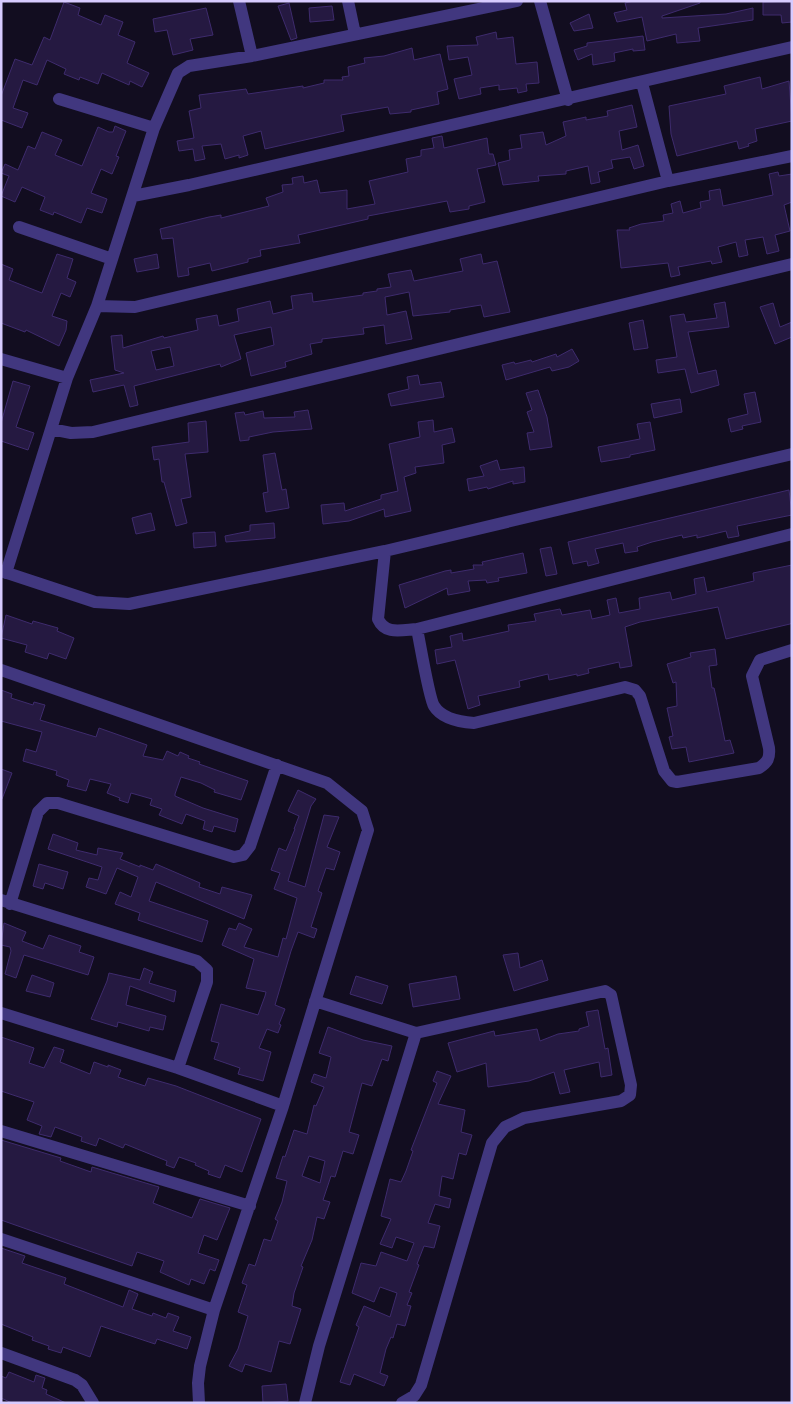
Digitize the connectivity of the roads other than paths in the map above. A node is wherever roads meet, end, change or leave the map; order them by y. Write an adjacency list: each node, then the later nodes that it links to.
1 (239, 1): 7 (street)
2 (348, 1): 5 (street)
3 (517, 1): 5 (street)
4 (540, 1): 10 (street)
5 (355, 34): 7 (street)
6 (792, 47): 8 (street)
7 (252, 56): 11 (street)
8 (642, 83): 10 (street); 13 (street)
9 (59, 100): 11 (street)
10 (568, 100): 14 (street)
11 (154, 128): 14 (street)
12 (792, 156): 13 (street)
13 (668, 181): 18 (street)
14 (133, 196): 16 (street)
15 (19, 227): 16 (street)
16 (112, 259): 18 (street)
17 (792, 264): 21 (street)
18 (98, 306): 20 (street)
19 (1, 359): 20 (street)
20 (67, 378): 21 (street)
21 (51, 428): 25 (street)
22 (792, 454): 24 (street)
23 (792, 534): 26 (street)
24 (385, 551): 25 (street); 26 (street)
25 (4, 572)
26 (417, 629): 27 (street)
27 (792, 650)
28 (1, 670): 29 (street)
29 (278, 765): 30 (street); 31 (street)
30 (6, 902): 34 (street)
31 (315, 1001): 33 (street); 35 (street)
32 (1, 1013): 34 (street)
33 (416, 1033): 41 (street); 44 (street)
34 (178, 1068): 35 (street)
35 (283, 1106): 37 (street)
36 (1, 1131): 37 (street)
37 (250, 1206): 39 (street)
38 (1, 1239): 39 (street)
39 (214, 1310): 43 (street)
40 (1, 1353): 42 (street)
41 (415, 1399): 45 (street)
42 (93, 1403)
43 (199, 1403)
44 (305, 1403)
45 (402, 1403)

